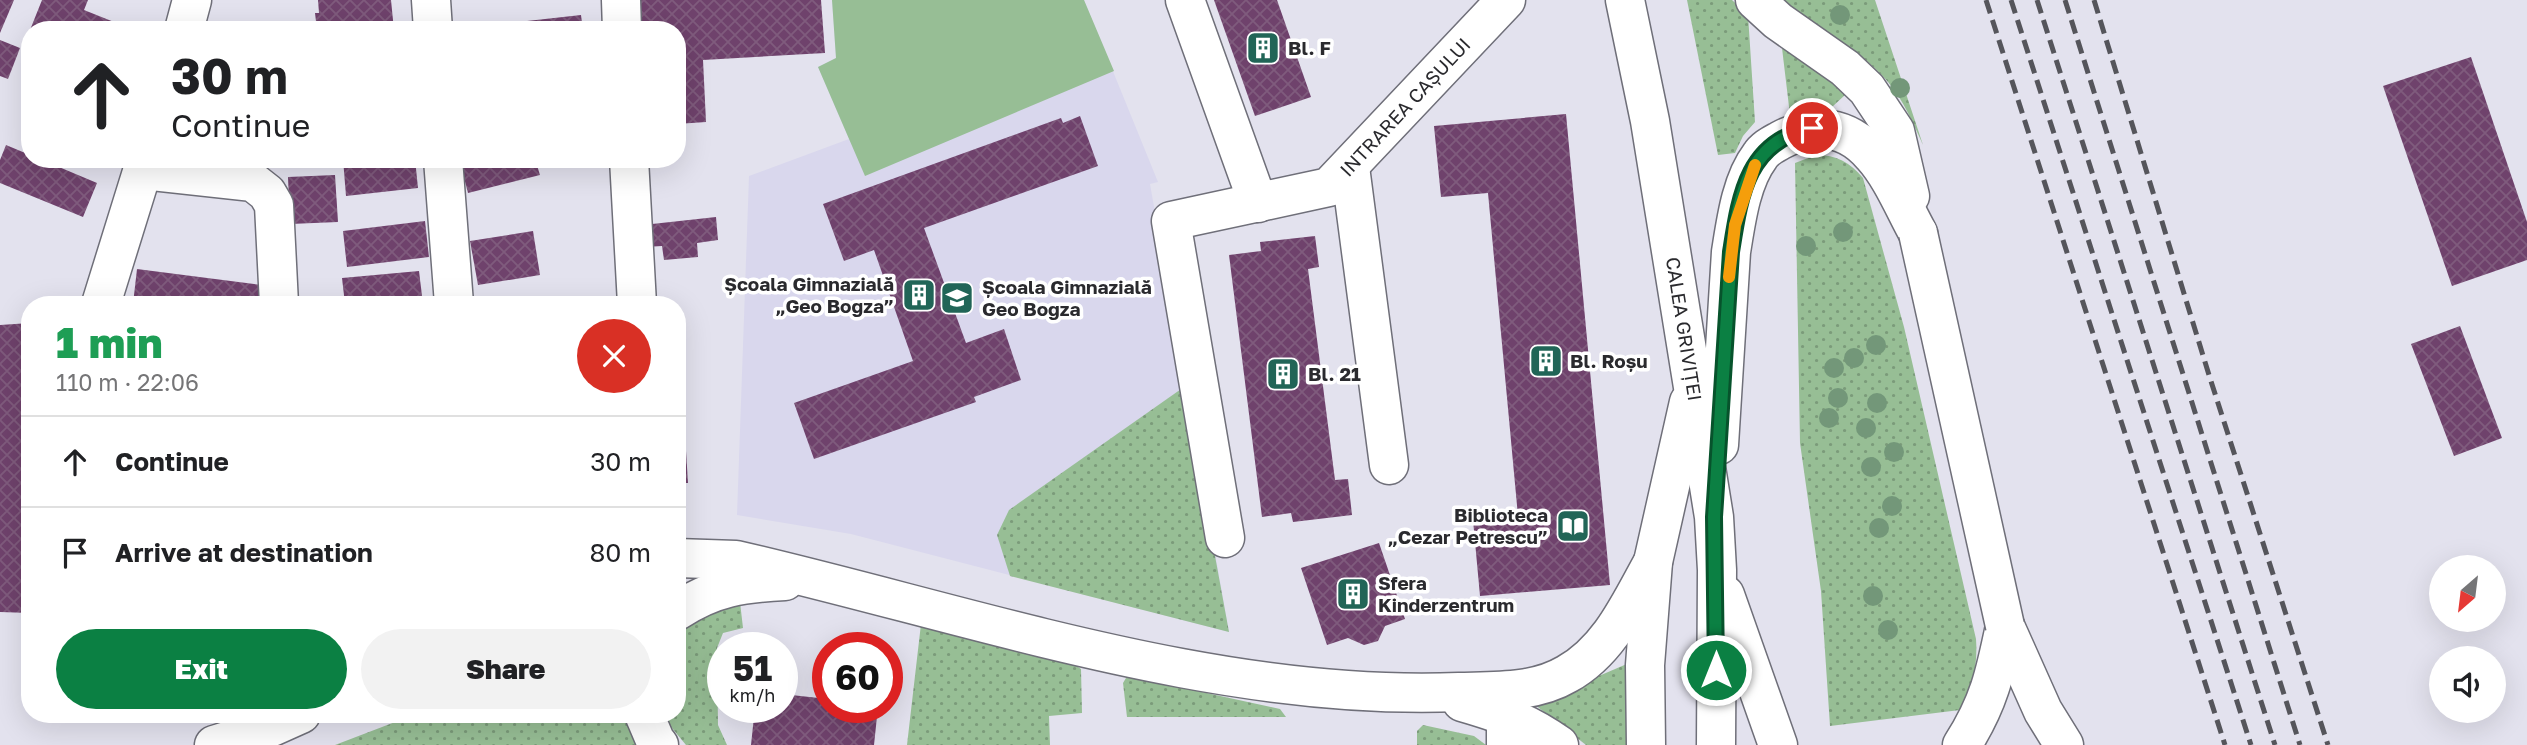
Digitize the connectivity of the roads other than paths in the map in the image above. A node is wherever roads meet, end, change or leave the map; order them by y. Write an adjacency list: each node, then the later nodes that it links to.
1 (192, 0): 8 (main road)
2 (431, 0): 9 (main road)
3 (621, 0): 10 (main road)
4 (1185, 0): 16 (main road)
5 (1506, 0): 11 (main road, INTRAREA CAȘULUI)
6 (1625, 0): 22 (main road, CALEA GRIVIȚEI)
7 (1755, 0): 17 (main road)
8 (186, 21)
9 (432, 21)
10 (622, 21)
11 (1350, 167): 16 (main road, INTRAREA CAȘULUI); 23 (main road)
12 (144, 168): 18 (main road)
13 (164, 168): 19 (main road)
14 (444, 168): 20 (main road)
15 (629, 168): 21 (main road)
16 (1258, 203): 25 (main road, INTRAREA CAȘULUI)
17 (1918, 233): 24 (main road); 31 (main road, bridge)
18 (104, 296)
19 (279, 296)
20 (453, 296)
21 (636, 296)
22 (1693, 383): 24 (main road, CALEA GRIVIȚEI); 27 (main road)
23 (1389, 465)
24 (1714, 517): 28 (main road, CALEA GRIVIȚEI)
25 (1225, 538)
26 (686, 558): 29 (main road)
27 (1653, 562): 32 (main road); 39 (main road)
28 (1717, 570): 40 (main road, CALEA GRIVIȚEI); 41 (main road)
29 (822, 579): 30 (main road); 32 (main road)
30 (686, 605)
31 (2005, 626): 42 (main road); 43 (main road)
32 (1433, 694): 35 (main road)
33 (281, 723): 36 (main road)
34 (648, 723): 37 (main road)
35 (1506, 729): 38 (main road)
36 (214, 745)
37 (659, 745)
38 (1559, 745)
39 (1646, 745)
40 (1716, 745)
41 (1779, 745)
42 (1962, 745)
43 (2064, 745)

